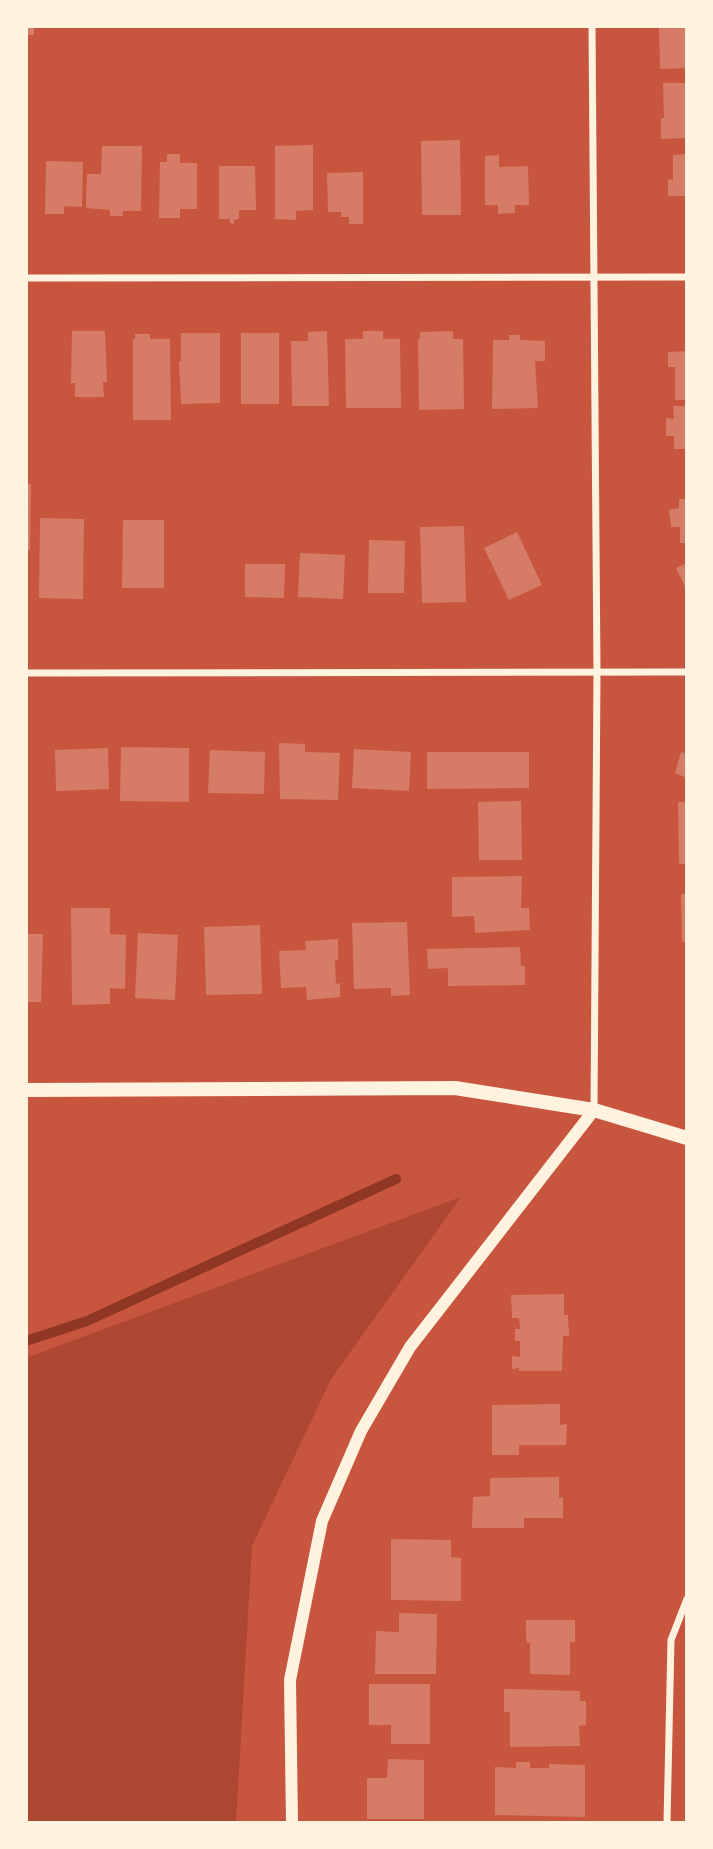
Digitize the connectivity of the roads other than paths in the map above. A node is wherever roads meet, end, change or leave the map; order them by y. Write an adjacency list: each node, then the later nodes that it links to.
1 (592, 26): 3 (street)
2 (687, 276): 3 (street)
3 (594, 277): 4 (street); 5 (street)
4 (26, 278)
5 (597, 672): 6 (street); 7 (street); 9 (street)
6 (687, 672)
7 (26, 673)
8 (26, 1090): 9 (main road)
9 (594, 1110): 10 (main road); 12 (street)
10 (687, 1138)
11 (687, 1600): 13 (street)
12 (292, 1823)
13 (667, 1823)

